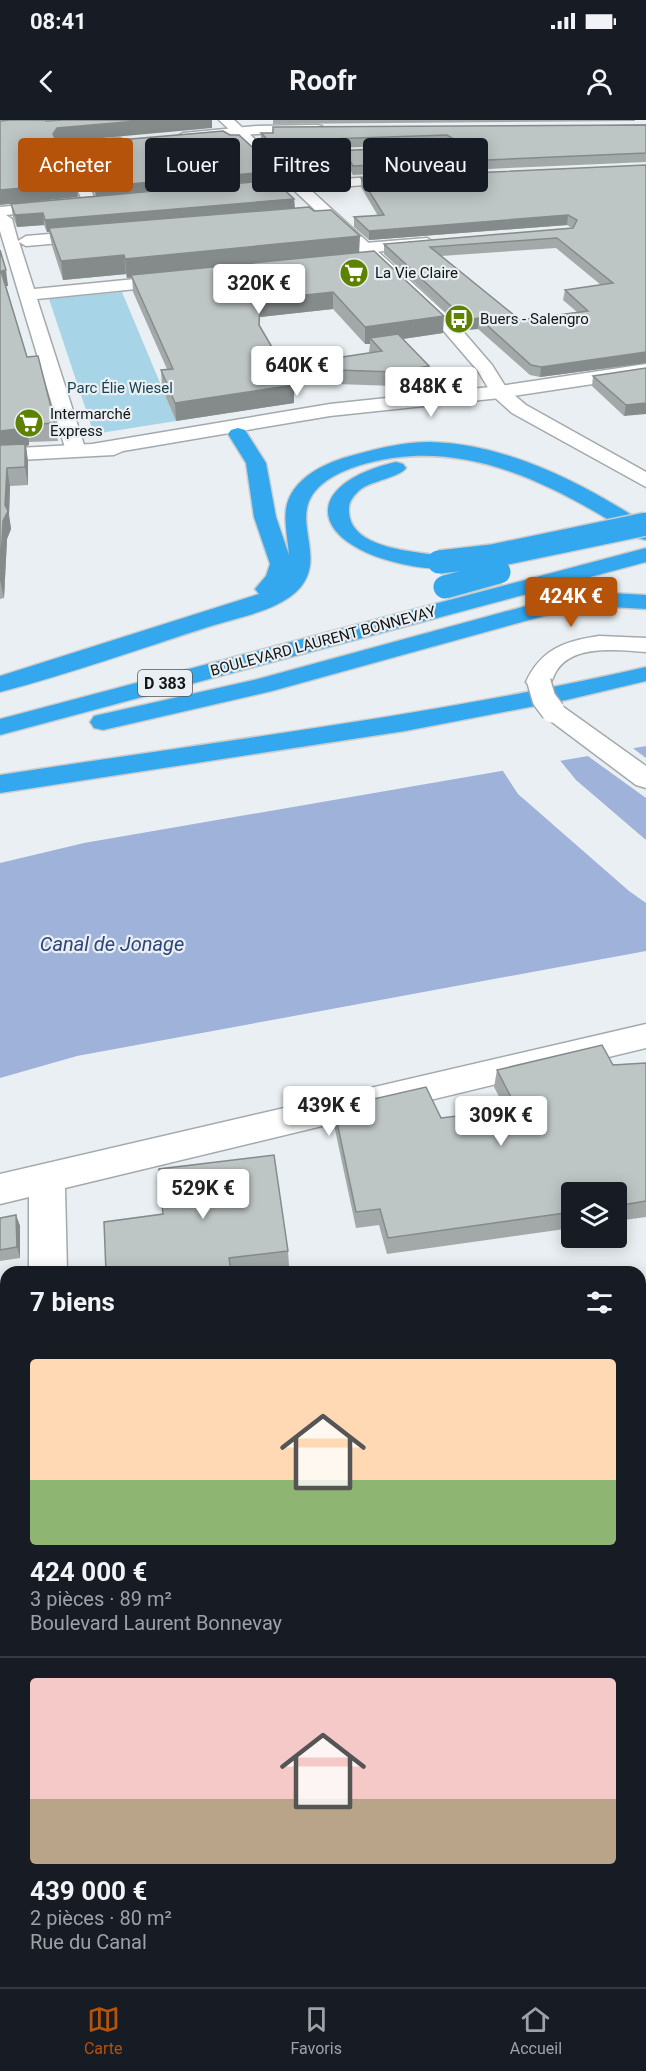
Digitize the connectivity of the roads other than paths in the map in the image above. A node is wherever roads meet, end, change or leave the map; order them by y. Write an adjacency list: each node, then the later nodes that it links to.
1 (226, 120): 3 (street)
2 (328, 129): 3 (street)
3 (239, 132): 4 (street); 5 (street)
4 (175, 138)
5 (252, 144)
6 (80, 192): 8 (street)
7 (304, 192): 9 (street)
8 (1, 211): 19 (street)
9 (329, 216): 10 (street); 14 (street)
10 (308, 217)
11 (114, 233): 12 (street)
12 (26, 241)
13 (441, 241): 14 (street)
14 (371, 254): 15 (street); 21 (street)
15 (355, 262)
16 (106, 268): 18 (street)
17 (193, 278): 18 (street)
18 (114, 286): 19 (street)
19 (26, 295): 23 (street)
20 (646, 370): 21 (street)
21 (500, 392): 22 (street); 27 (street)
22 (238, 429): 23 (street); 33 (highway)
23 (85, 451): 24 (street)
24 (0, 455)
25 (412, 458): 26 (highway); 28 (highway, bridge); 33 (highway)
26 (466, 461): 29 (highway); 30 (highway)
27 (646, 481)
28 (646, 524)
29 (646, 533): 31 (highway, BOULEVARD LAURENT BONNEVAY / D 383, bridge)
30 (646, 554): 31 (highway, BOULEVARD LAURENT BONNEVAY / D 383)
31 (448, 597): 37 (highway, BOULEVARD LAURENT BONNEVAY / D 383); 38 (highway, BOULEVARD LAURENT BONNEVAY / D 383)
32 (646, 602): 39 (highway)
33 (254, 604): 36 (highway)
34 (646, 645): 40 (street, bridge)
35 (646, 674): 41 (highway)
36 (0, 684)
37 (0, 705)
38 (0, 727)
39 (0, 746)
40 (646, 779)
41 (0, 784)
42 (646, 1036): 43 (street)
43 (46, 1178): 44 (street); 45 (street)
44 (0, 1189)
45 (48, 1266)

